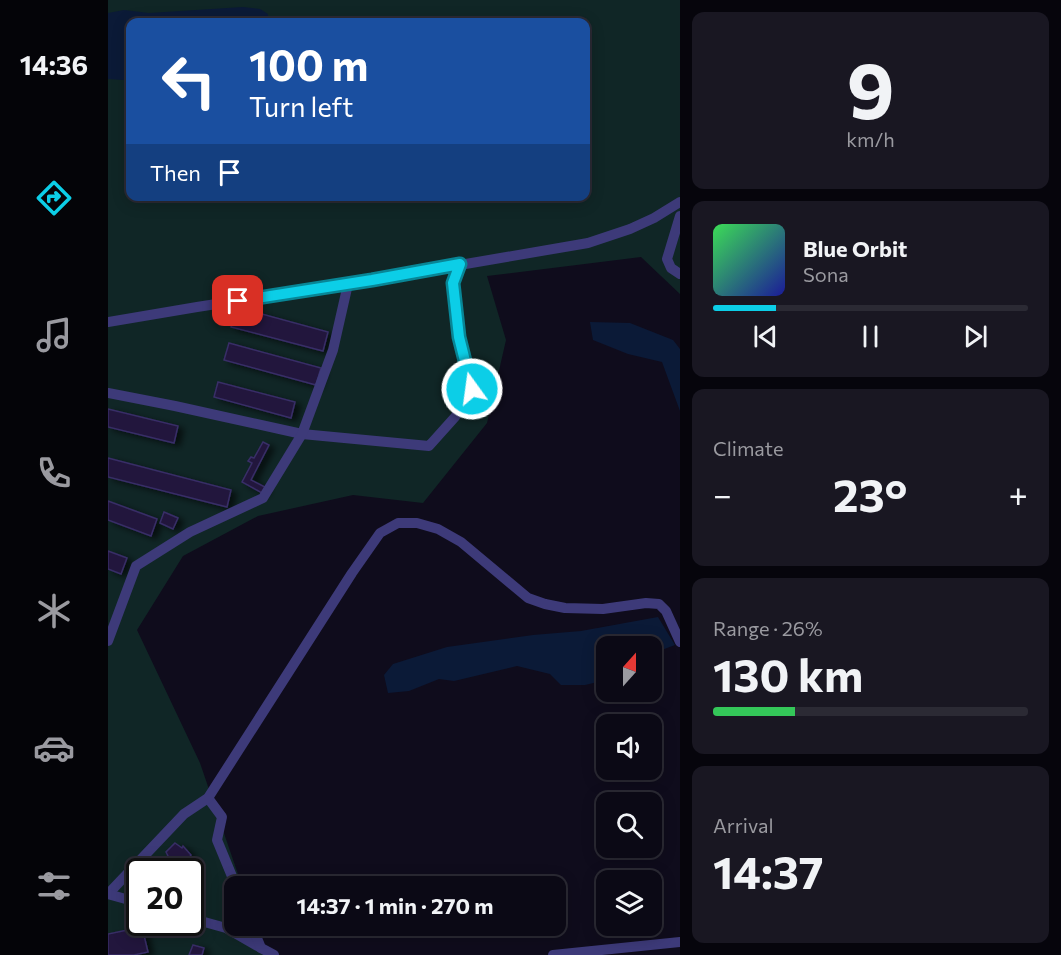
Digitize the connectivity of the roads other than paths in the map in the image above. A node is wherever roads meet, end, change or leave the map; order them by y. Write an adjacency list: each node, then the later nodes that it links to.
1 (680, 202): 3 (lane)
2 (680, 216): 4 (lane)
3 (460, 264): 5 (lane); 8 (lane)
4 (680, 274)
5 (348, 284): 6 (lane); 8 (lane)
6 (108, 322)
7 (108, 393): 8 (lane)
8 (302, 434): 9 (lane)
9 (108, 641)
10 (680, 642): 11 (lane)
11 (208, 798): 12 (lane); 13 (lane)
12 (232, 876)
13 (108, 894): 14 (lane)
14 (126, 899)
15 (204, 922): 18 (lane)
16 (256, 936): 18 (lane)
17 (680, 942): 20 (lane)
18 (261, 948): 19 (lane)
19 (274, 955)
20 (553, 955)

